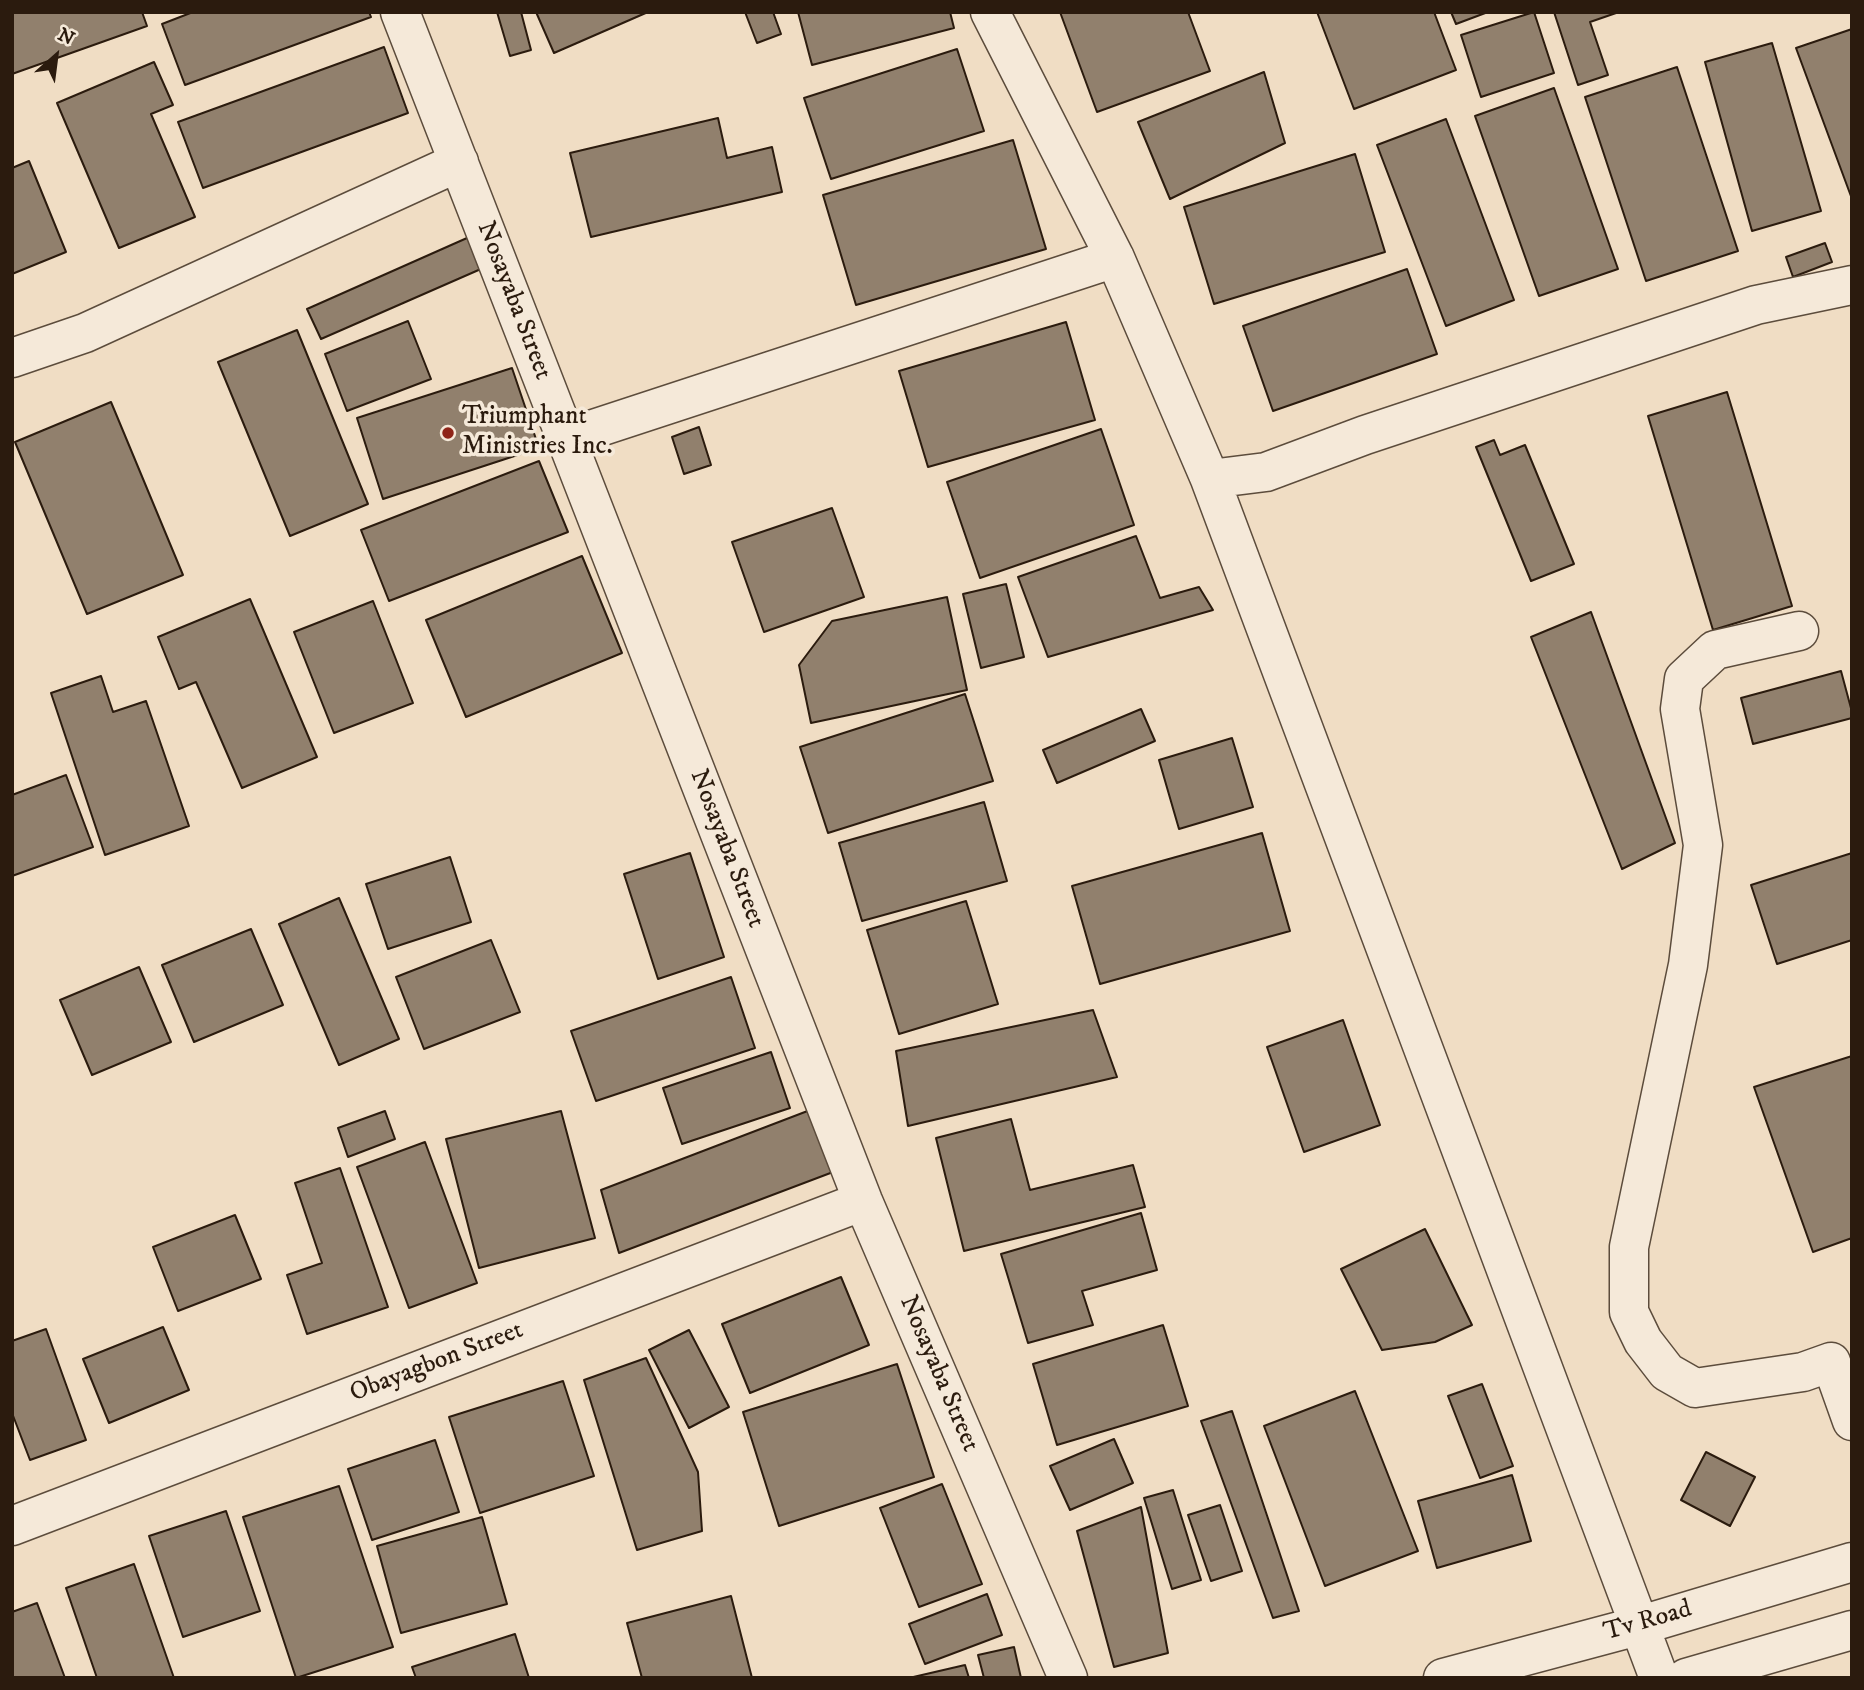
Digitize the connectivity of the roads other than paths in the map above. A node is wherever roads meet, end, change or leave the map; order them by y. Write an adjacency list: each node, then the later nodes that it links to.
1 (400, 12): 3 (street, Nosayaba Street)
2 (990, 12): 4 (street)
3 (458, 162): 6 (street); 7 (street, Nosayaba Street)
4 (1115, 258): 7 (street); 8 (street)
5 (1852, 285): 8 (street)
6 (12, 358)
7 (566, 438): 10 (street, Nosayaba Street)
8 (1210, 479): 15 (street)
9 (1799, 631): 11 (street)
10 (863, 1201): 13 (street, Obayagbon Street); 17 (street, Nosayaba Street)
11 (1842, 1363): 12 (street)
12 (1852, 1421)
13 (12, 1526)
14 (1852, 1562): 15 (street, Tv Road)
15 (1638, 1626): 18 (street, Tv Road); 19 (street)
16 (1852, 1630): 20 (street)
17 (1069, 1678)
18 (1443, 1678)
19 (1659, 1678)
20 (1686, 1678)

